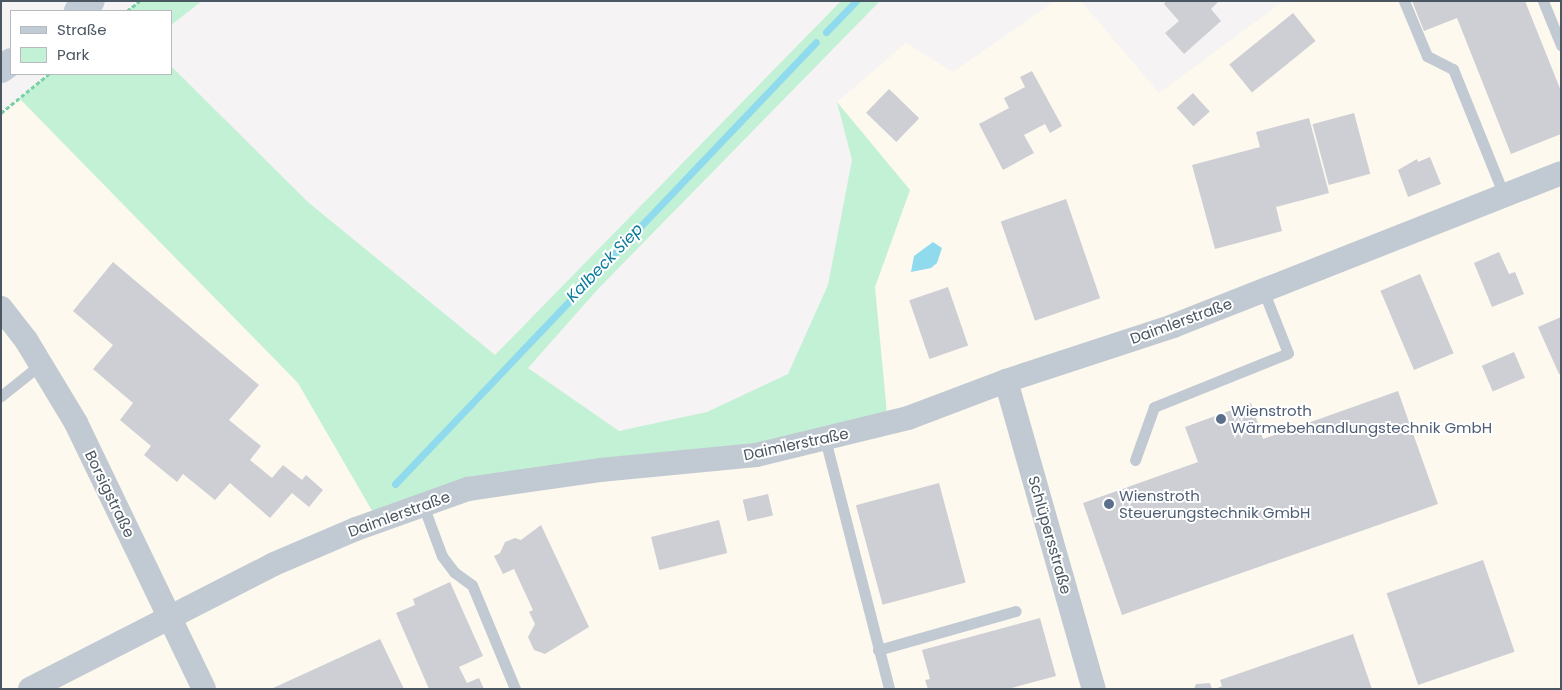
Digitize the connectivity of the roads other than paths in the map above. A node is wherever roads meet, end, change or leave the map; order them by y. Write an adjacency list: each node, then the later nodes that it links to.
1 (91, 1): 4 (main road)
2 (1404, 1): 7 (lane)
3 (1543, 1): 5 (lane)
4 (79, 10)
5 (1561, 46)
6 (1561, 173): 7 (street, Daimlerstraße)
7 (1504, 195): 8 (street, Daimlerstraße)
8 (1262, 290): 11 (street, Daimlerstraße); 14 (lane)
9 (1, 308): 10 (street, Borsigstraße)
10 (41, 364): 12 (lane); 17 (street, Borsigstraße)
11 (1006, 381): 13 (street, Daimlerstraße); 23 (street, Schlüpersstraße)
12 (1, 396)
13 (825, 439): 15 (street, Daimlerstraße); 18 (lane)
14 (1135, 460)
15 (423, 505): 17 (street, Daimlerstraße); 21 (lane)
16 (1016, 611): 18 (lane)
17 (169, 616): 19 (street, Daimlerstraße); 20 (street, Borsigstraße)
18 (878, 650): 22 (lane)
19 (30, 689)
20 (204, 689)
21 (515, 689)
22 (889, 689)
23 (1094, 689)

